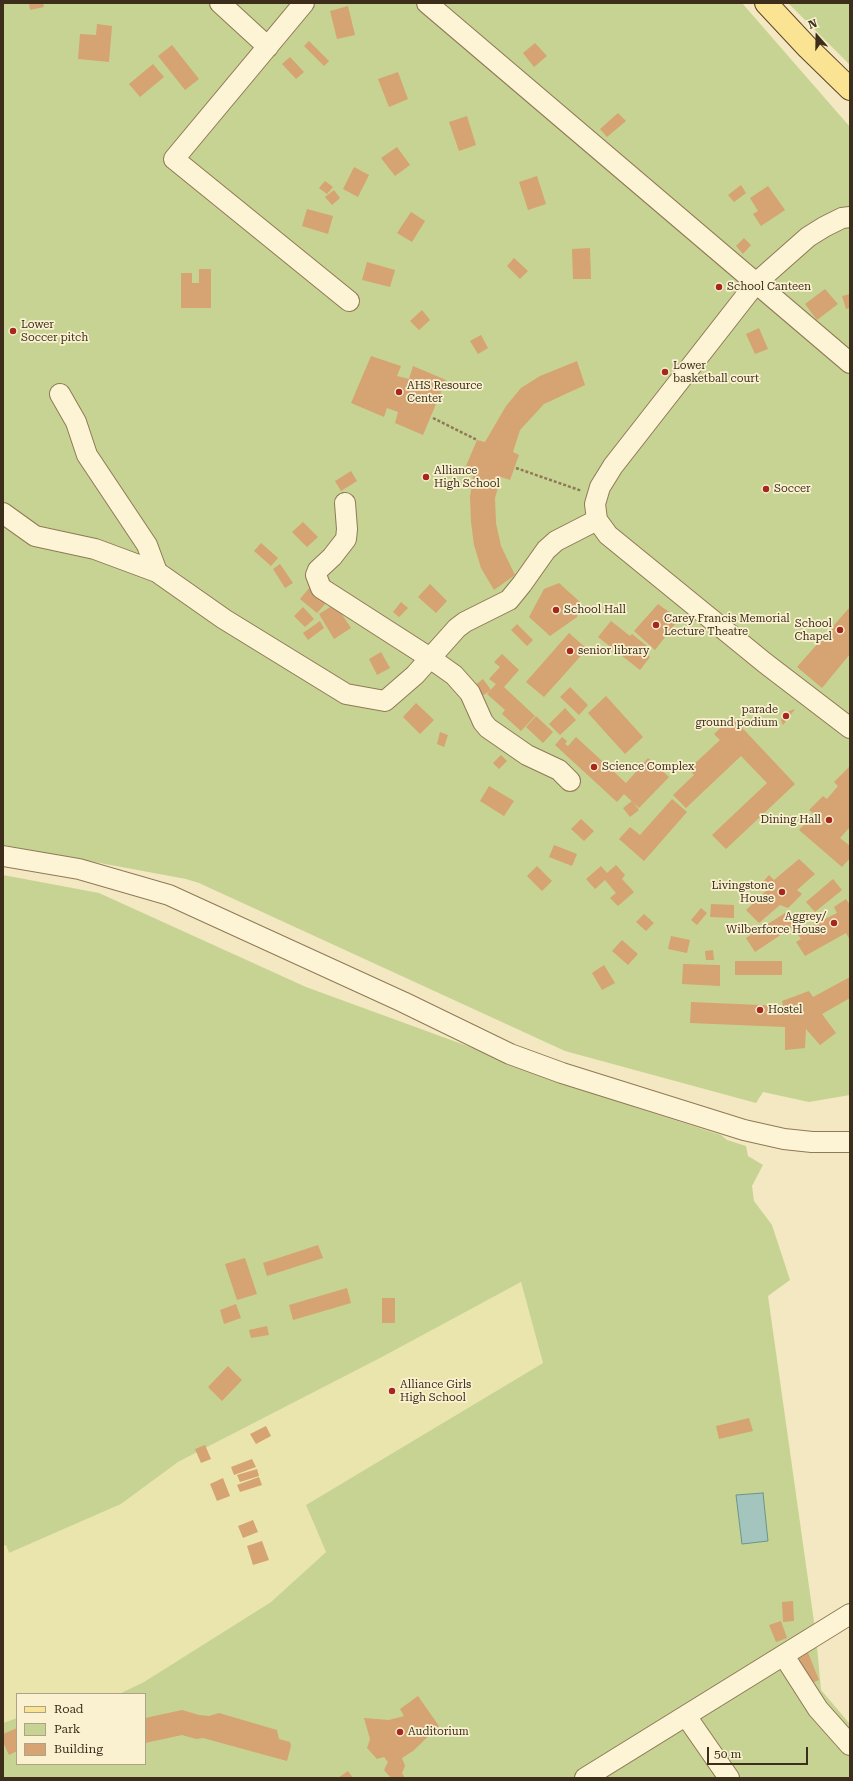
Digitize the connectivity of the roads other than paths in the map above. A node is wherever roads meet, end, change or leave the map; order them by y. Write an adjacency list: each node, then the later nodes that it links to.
1 (220, 3): 5 (street)
2 (304, 3): 5 (street)
3 (428, 3): 8 (street)
4 (766, 3): 6 (main road)
5 (268, 47): 9 (street)
6 (850, 89)
7 (850, 216): 8 (street)
8 (756, 282): 10 (street); 14 (street)
9 (349, 301)
10 (850, 363)
11 (60, 394): 15 (street)
12 (345, 503): 16 (street)
13 (3, 513): 15 (street)
14 (597, 520): 16 (street); 17 (street)
15 (157, 572): 16 (street)
16 (430, 658): 18 (street)
17 (850, 728)
18 (570, 782)
19 (3, 856): 20 (street)
20 (850, 1142)
21 (850, 1614): 22 (street)
22 (784, 1656): 23 (street); 24 (street)
23 (686, 1716): 25 (street); 26 (street)
24 (850, 1745)
25 (585, 1778)
26 (729, 1778)

